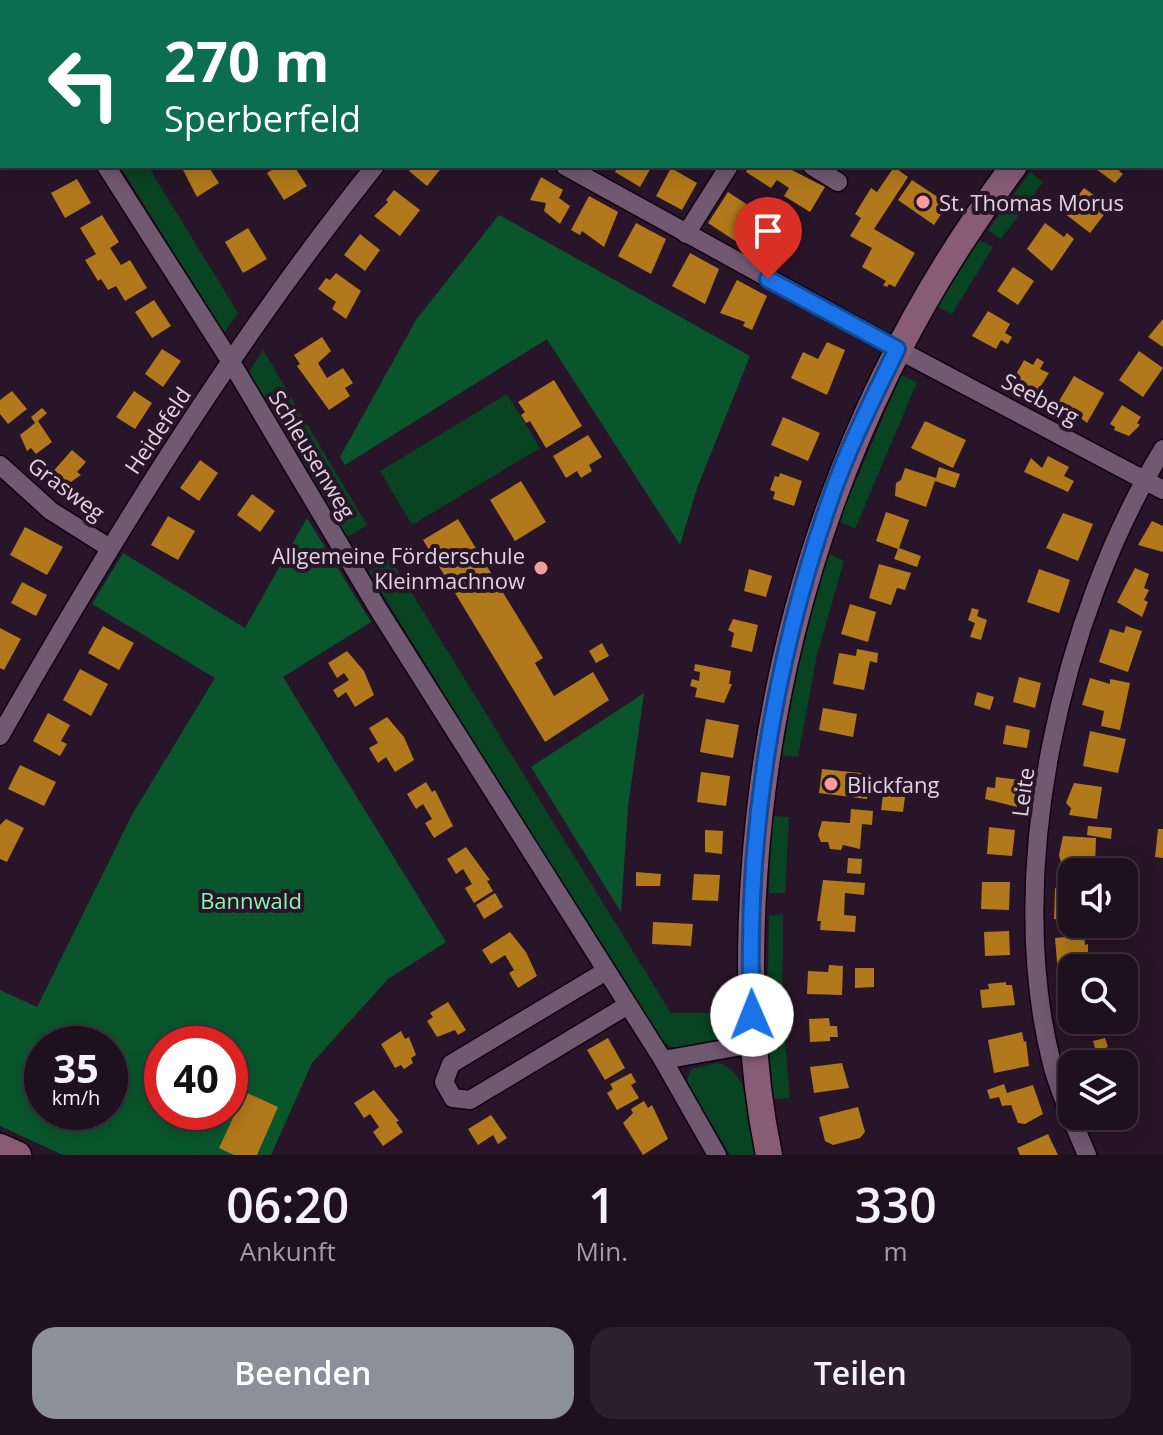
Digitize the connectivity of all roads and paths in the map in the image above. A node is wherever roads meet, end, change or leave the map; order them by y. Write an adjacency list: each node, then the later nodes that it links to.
1 (107, 168): 10 (street, Schleusenweg)
2 (374, 168): 10 (street, Heidefeld)
3 (569, 168): 8 (street, Seeberg)
4 (728, 168): 8 (street)
5 (815, 168): 7 (street)
6 (1013, 168): 9 (street)
7 (838, 182)
8 (686, 234): 9 (street, Seeberg)
9 (897, 349): 13 (street, Seeberg); 19 (street)
10 (231, 362): 15 (street, Heidefeld); 17 (street, Schleusenweg)
11 (1163, 449): 13 (street, Leite)
12 (0, 465): 15 (street, Grasweg)
13 (1145, 480): 14 (street, Seeberg); 25 (street, Leite)
14 (1163, 490)
15 (108, 547): 16 (street, Heidefeld)
16 (0, 736)
17 (606, 971): 18 (street, Schleusenweg); 18 (street)
18 (628, 1005): 20 (street, Schleusenweg)
19 (753, 1044): 20 (street); 24 (street)
20 (663, 1060): 23 (street, Schleusenweg)
21 (0, 1147): 22 (street)
22 (18, 1155)
23 (717, 1155)
24 (769, 1155)
25 (1087, 1155)

